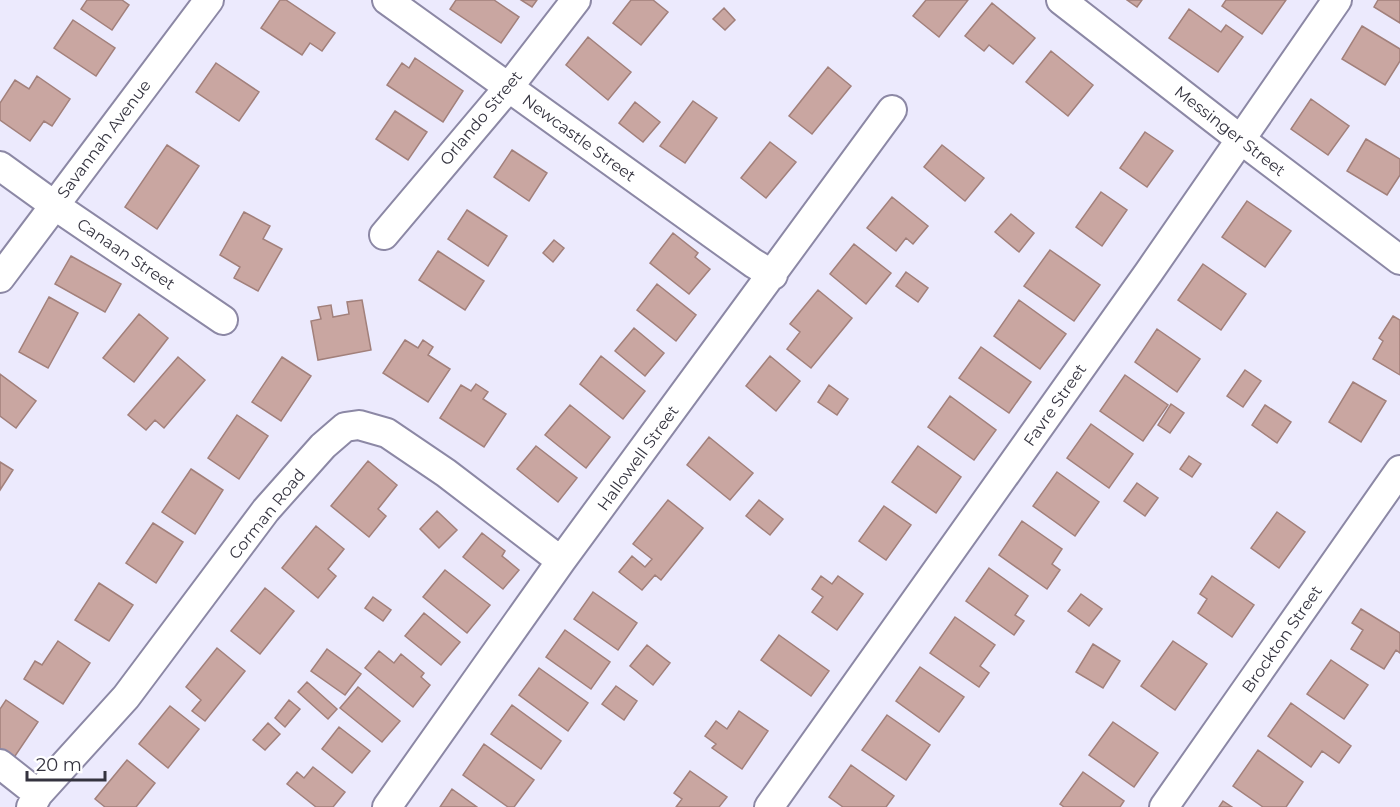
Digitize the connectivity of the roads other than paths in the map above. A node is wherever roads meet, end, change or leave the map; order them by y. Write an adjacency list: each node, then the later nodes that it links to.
1 (210, 0): 10 (street, Savannah Avenue)
2 (387, 0): 6 (street, Newcastle Street)
3 (576, 0): 6 (street, Orlando Street)
4 (1061, 0): 8 (street, Messinger Street)
5 (1337, 0): 8 (street, Favre Street)
6 (508, 88): 11 (street, Orlando Street); 13 (street, Newcastle Street)
7 (892, 110): 13 (street, Hallowell Street)
8 (1240, 139): 12 (street, Messinger Street); 21 (street, Favre Street)
9 (0, 166): 10 (street, Canaan Street)
10 (54, 205): 14 (street, Savannah Avenue); 15 (street, Canaan Street)
11 (384, 235)
12 (1400, 260)
13 (772, 274): 17 (street, Hallowell Street)
14 (0, 278)
15 (223, 320)
16 (1400, 470): 22 (street, Brockton Street)
17 (561, 561): 19 (street, Corman Road); 20 (street, Hallowell Street)
18 (0, 764): 19 (street)
19 (34, 800)
20 (387, 807)
21 (768, 807)
22 (1164, 807)

